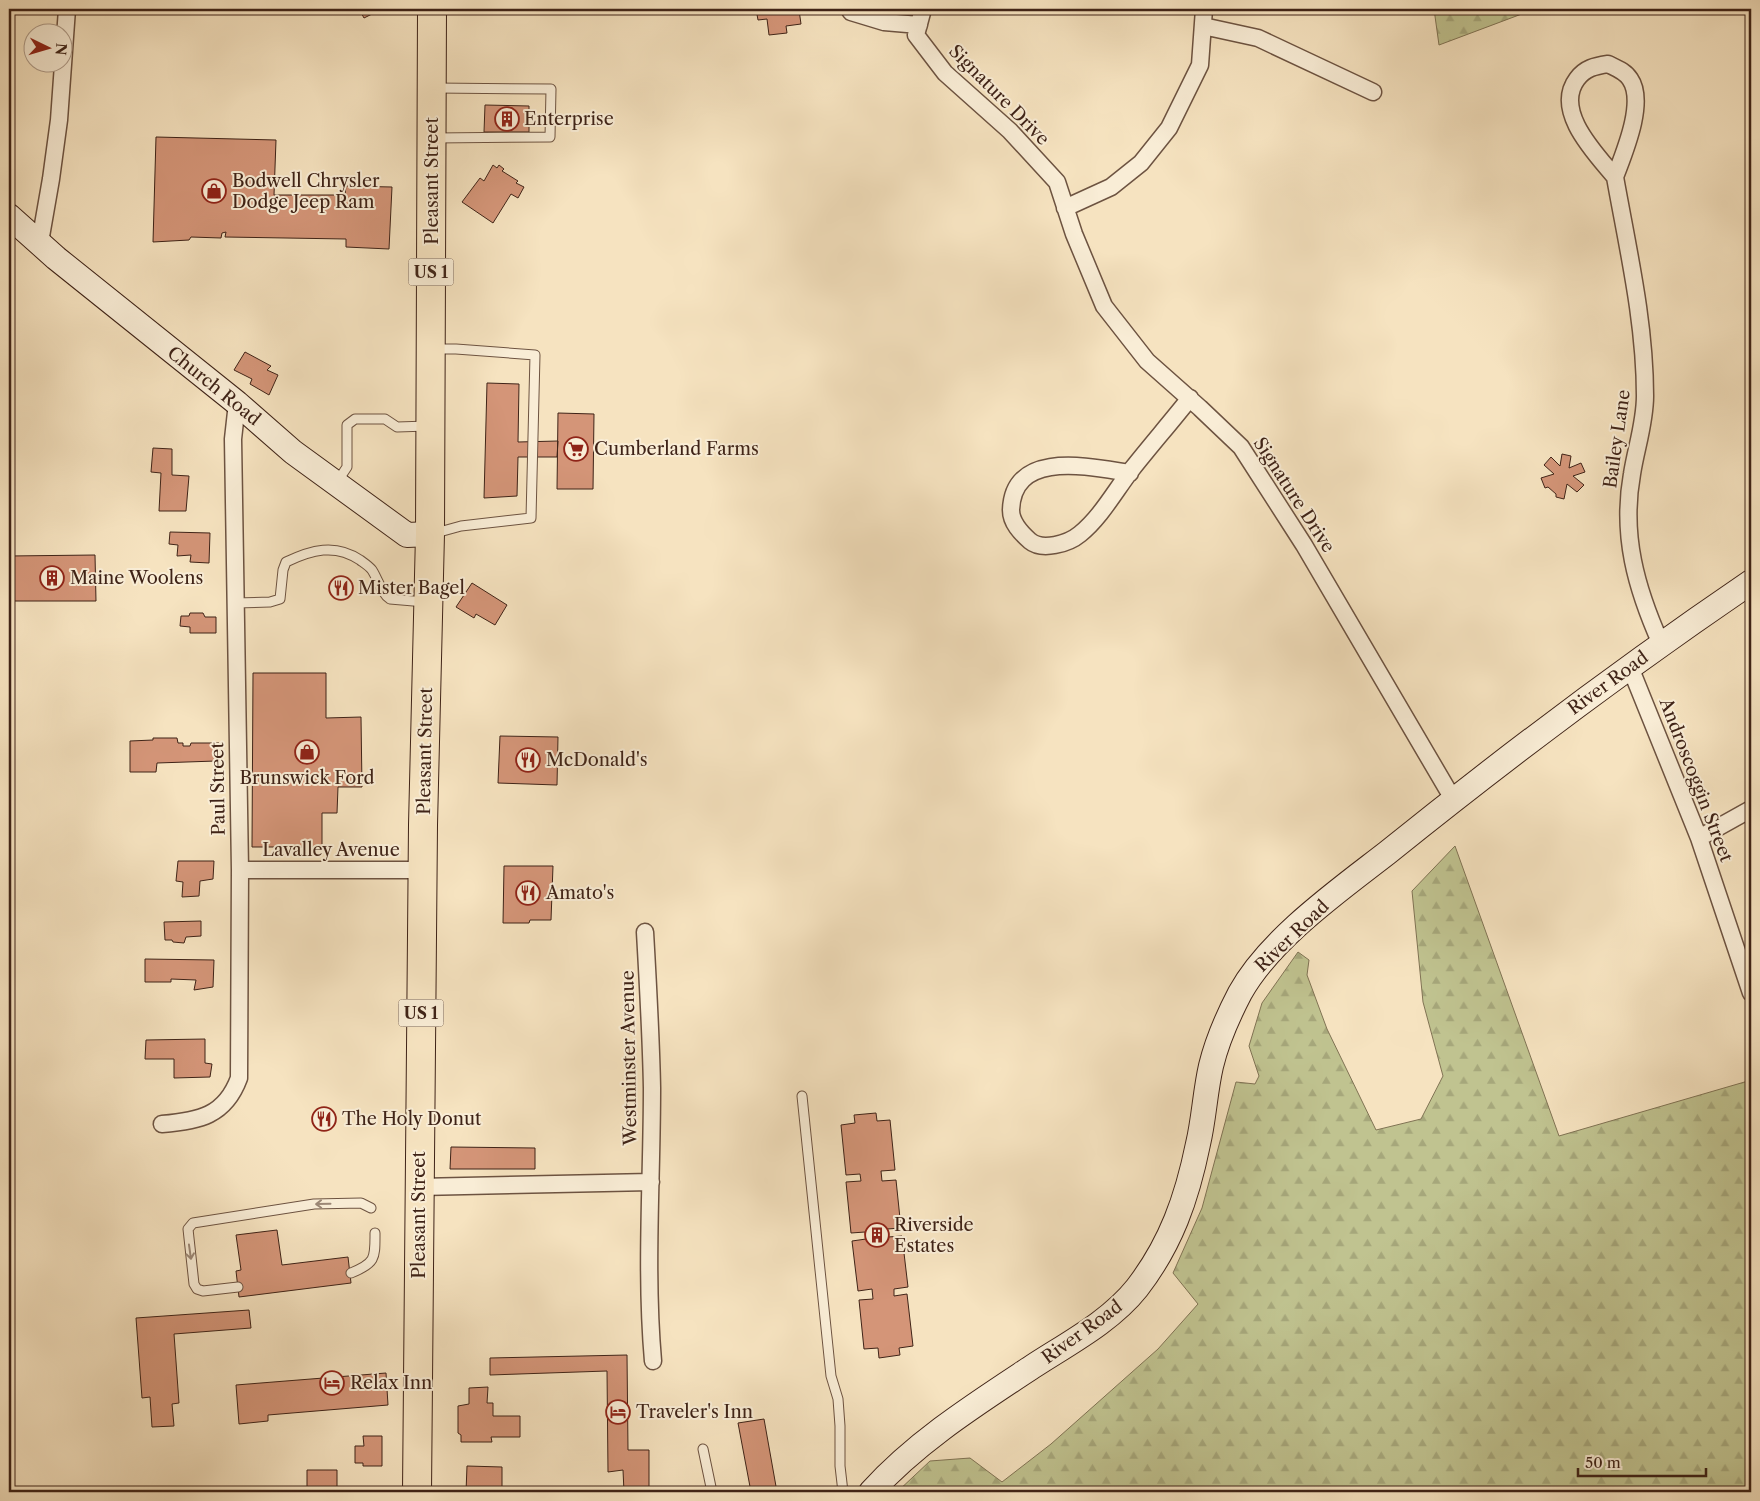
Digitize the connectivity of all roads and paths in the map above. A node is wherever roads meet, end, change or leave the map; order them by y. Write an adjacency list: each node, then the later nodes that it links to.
1 (67, 9): 14 (street)
2 (432, 9): 8 (highway, Pleasant Street / US 1)
3 (849, 9): 6 (street)
4 (923, 9): 6 (street, Signature Drive)
5 (1204, 9): 7 (street)
6 (919, 25): 12 (street, Signature Drive)
7 (1203, 26): 9 (street); 12 (street)
8 (432, 88): 10 (highway, Pleasant Street / US 1); 10 (lane)
9 (1372, 92)
10 (432, 138): 15 (highway, Pleasant Street / US 1)
11 (1615, 177): 11 (street, Bailey Lane); 25 (street, Bailey Lane)
12 (1065, 208): 16 (street, Signature Drive)
13 (9, 216): 14 (street, Church Road)
14 (40, 242): 17 (street, Church Road)
15 (431, 349): 18 (highway, Pleasant Street / US 1); 21 (lane)
16 (1190, 398): 19 (street); 27 (street, Signature Drive)
17 (237, 403): 20 (street, Church Road); 24 (street, Paul Street)
18 (430, 426): 20 (lane); 21 (highway, Pleasant Street / US 1)
19 (1130, 473): 19 (street)
20 (335, 484): 21 (street, Church Road)
21 (430, 534): 23 (highway, Pleasant Street / US 1)
22 (1751, 582): 25 (street, River Road)
23 (428, 602): 24 (lane); 31 (highway, Pleasant Street / US 1)
24 (235, 603): 30 (street, Paul Street)
25 (1661, 644): 26 (street, River Road)
26 (1630, 667): 27 (street, River Road); 29 (street, Androscoggin Street)
27 (1453, 799): 47 (street, River Road)
28 (1751, 808): 29 (street)
29 (1699, 838): 33 (street, Androscoggin Street)
30 (240, 870): 31 (street, Lavalley Avenue); 35 (street, Paul Street)
31 (423, 870): 37 (highway, Pleasant Street / US 1)
32 (645, 932): 36 (street, Westminster Avenue)
33 (1751, 989)
34 (802, 1096): 46 (lane)
35 (162, 1124)
36 (651, 1182): 37 (street); 42 (street, Westminster Avenue)
37 (419, 1187): 44 (highway, Pleasant Street / US 1)
38 (371, 1208): 41 (lane, one-way to 41)
39 (375, 1233): 40 (lane)
40 (351, 1273)
41 (238, 1287)
42 (653, 1361)
43 (703, 1450): 45 (lane)
44 (417, 1492)
45 (712, 1492)
46 (843, 1492)
47 (871, 1492)

